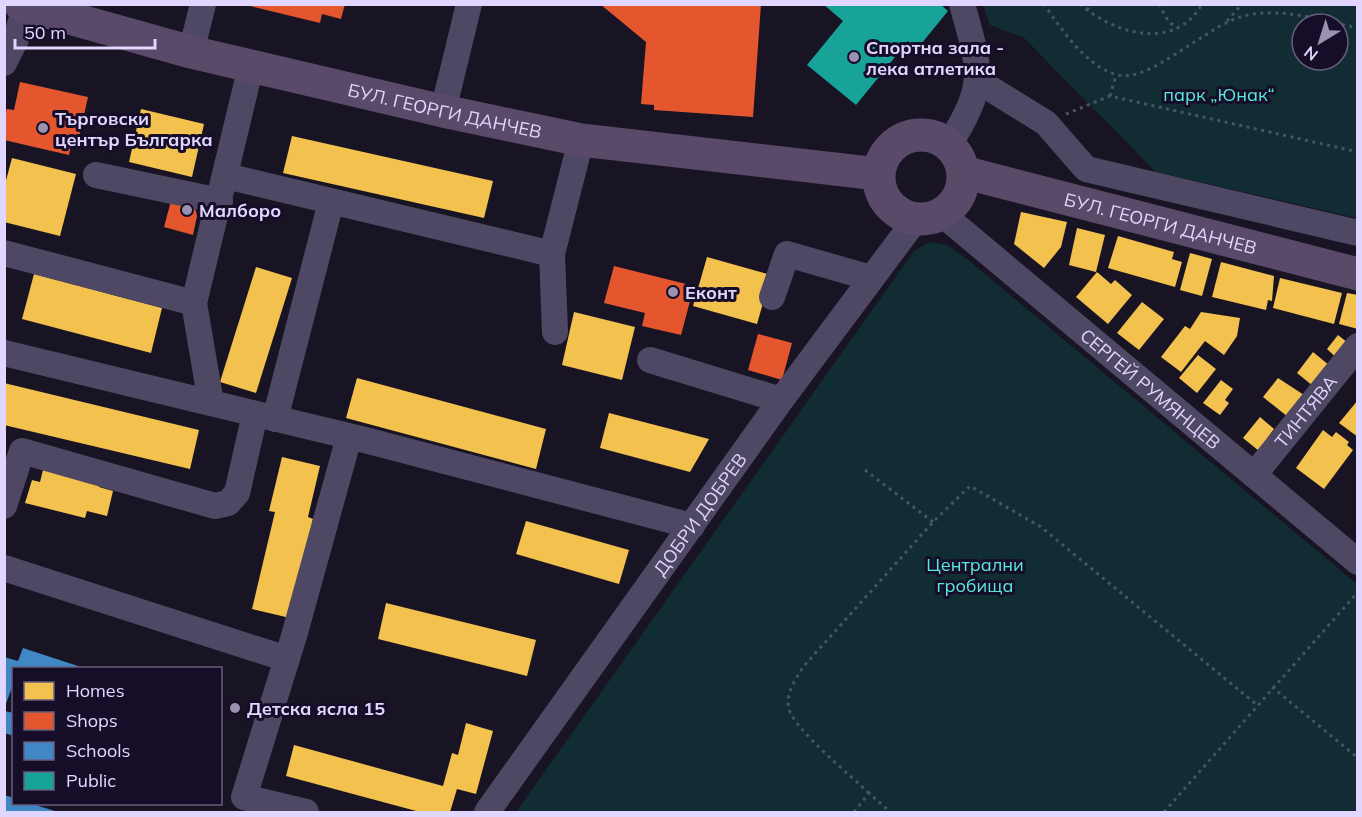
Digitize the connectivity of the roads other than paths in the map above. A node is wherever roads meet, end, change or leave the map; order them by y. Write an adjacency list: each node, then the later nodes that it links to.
1 (203, 4): 5 (street)
2 (469, 4): 9 (street)
3 (962, 4): 8 (street)
4 (22, 5): 5 (main road, БУЛ. ГЕОРГИ ДАНЧЕВ); 6 (street)
5 (191, 52): 7 (main road, БУЛ. ГЕОРГИ ДАНЧЕВ)
6 (4, 63)
7 (251, 66): 9 (main road, БУЛ. ГЕОРГИ ДАНЧЕВ); 14 (street)
8 (978, 81): 11 (street); 18 (street)
9 (443, 111): 10 (main road, БУЛ. ГЕОРГИ ДАНЧЕВ)
10 (581, 140): 12 (main road, БУЛ. ГЕОРГИ ДАНЧЕВ); 20 (street)
11 (956, 158): 12 (main road); 17 (main road); 21 (main road, БУЛ. ГЕОРГИ ДАНЧЕВ)
12 (878, 174): 17 (main road)
13 (96, 175): 15 (street)
14 (226, 176): 15 (street); 16 (street)
15 (220, 201): 24 (street)
16 (331, 202): 20 (street); 31 (street)
17 (929, 216): 22 (street, ДОБРИ ДОБРЕВ); 34 (street, СЕРГЕЙ РУМЯНЦЕВ)
18 (1358, 233)
19 (4, 253): 24 (street)
20 (552, 254): 25 (street)
21 (1358, 274)
22 (871, 278): 23 (street); 29 (street, ДОБРИ ДОБРЕВ)
23 (772, 297)
24 (194, 303): 30 (street)
25 (555, 332)
26 (1358, 346): 34 (street, ТИНТЯВА)
27 (4, 353): 30 (street)
28 (650, 360): 29 (street)
29 (781, 400): 36 (street, ДОБРИ ДОБРЕВ)
30 (211, 403): 31 (street)
31 (265, 416): 32 (street); 33 (street)
32 (349, 437): 36 (street); 39 (street)
33 (13, 449): 35 (street)
34 (1254, 475): 37 (street, СЕРГЕЙ РУМЯНЦЕВ)
35 (4, 506)
36 (692, 526): 42 (street, ДОБРИ ДОБРЕВ)
37 (1358, 562)
38 (4, 568): 39 (street)
39 (290, 648): 40 (street)
40 (242, 805): 41 (street)
41 (306, 813)
42 (487, 813)

